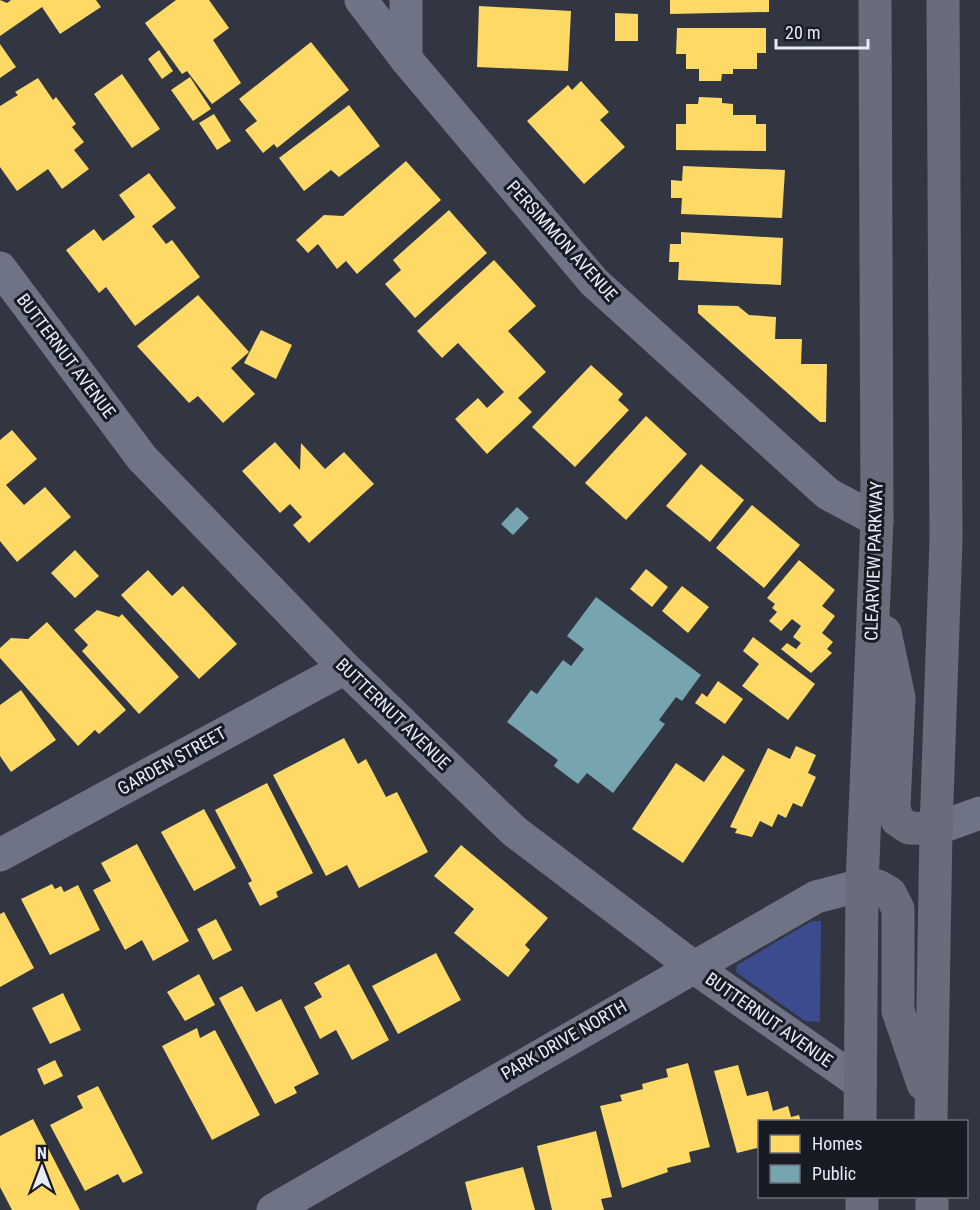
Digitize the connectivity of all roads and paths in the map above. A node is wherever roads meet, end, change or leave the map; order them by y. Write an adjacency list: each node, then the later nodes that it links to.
1 (361, 0): 5 (street, PERSIMMON AVENUE)
2 (406, 0): 5 (street)
3 (875, 0): 7 (highway, CLEARVIEW PARKWAY)
4 (943, 0): 11 (highway)
5 (406, 59): 7 (street, PERSIMMON AVENUE)
6 (0, 268): 9 (street, BUTTERNUT AVENUE)
7 (877, 520): 8 (highway, CLEARVIEW PARKWAY)
8 (875, 580): 11 (highway); 13 (highway, CLEARVIEW PARKWAY)
9 (345, 668): 12 (street, GARDEN STREET); 14 (street, BUTTERNUT AVENUE)
10 (980, 813): 11 (street)
11 (936, 829): 16 (highway)
12 (0, 855)
13 (862, 885): 14 (street, PARK DRIVE NORTH); 15 (highway, CLEARVIEW PARKWAY); 16 (highway)
14 (692, 966): 15 (street, BUTTERNUT AVENUE); 18 (street, PARK DRIVE NORTH)
15 (860, 1083): 17 (highway, CLEARVIEW PARKWAY)
16 (931, 1115)
17 (860, 1120)
18 (274, 1210)

